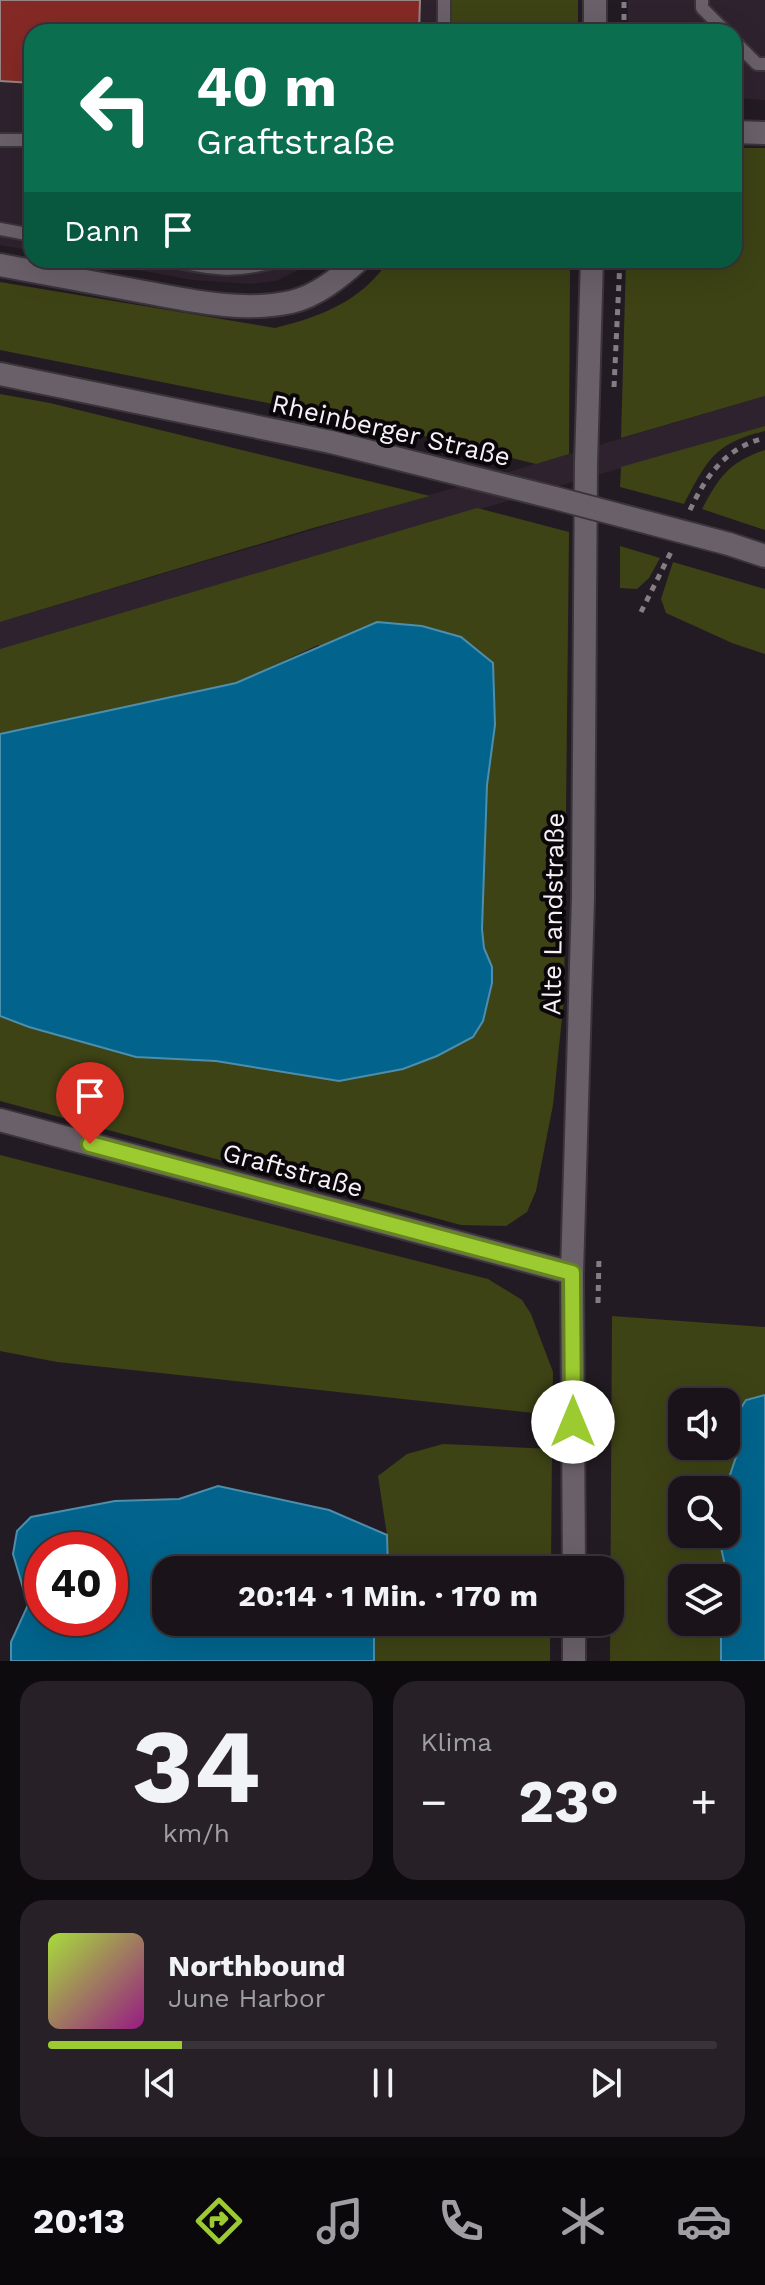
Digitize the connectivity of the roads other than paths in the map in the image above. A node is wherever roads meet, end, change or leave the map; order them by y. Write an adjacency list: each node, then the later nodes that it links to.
1 (444, 0): 4 (lane)
2 (595, 0): 5 (street)
3 (702, 0): 6 (lane)
4 (444, 24)
5 (595, 24)
6 (718, 24)
7 (742, 49): 8 (lane)
8 (765, 64)
9 (742, 132): 10 (street)
10 (765, 133)
11 (0, 140): 12 (lane)
12 (24, 140)
13 (0, 229): 14 (lane)
14 (24, 234)
15 (0, 265): 18 (street)
16 (211, 268): 17 (lane)
17 (251, 268)
18 (348, 268)
19 (592, 268): 23 (street, Alte Landstraße)
20 (0, 374): 21 (street, Rheinberger Straße, bridge)
21 (765, 556)
22 (0, 1120): 23 (street, Graftstraße)
23 (572, 1273): 24 (street, Alte Landstraße)
24 (574, 1556)
25 (574, 1636): 26 (street)
26 (574, 1661)

